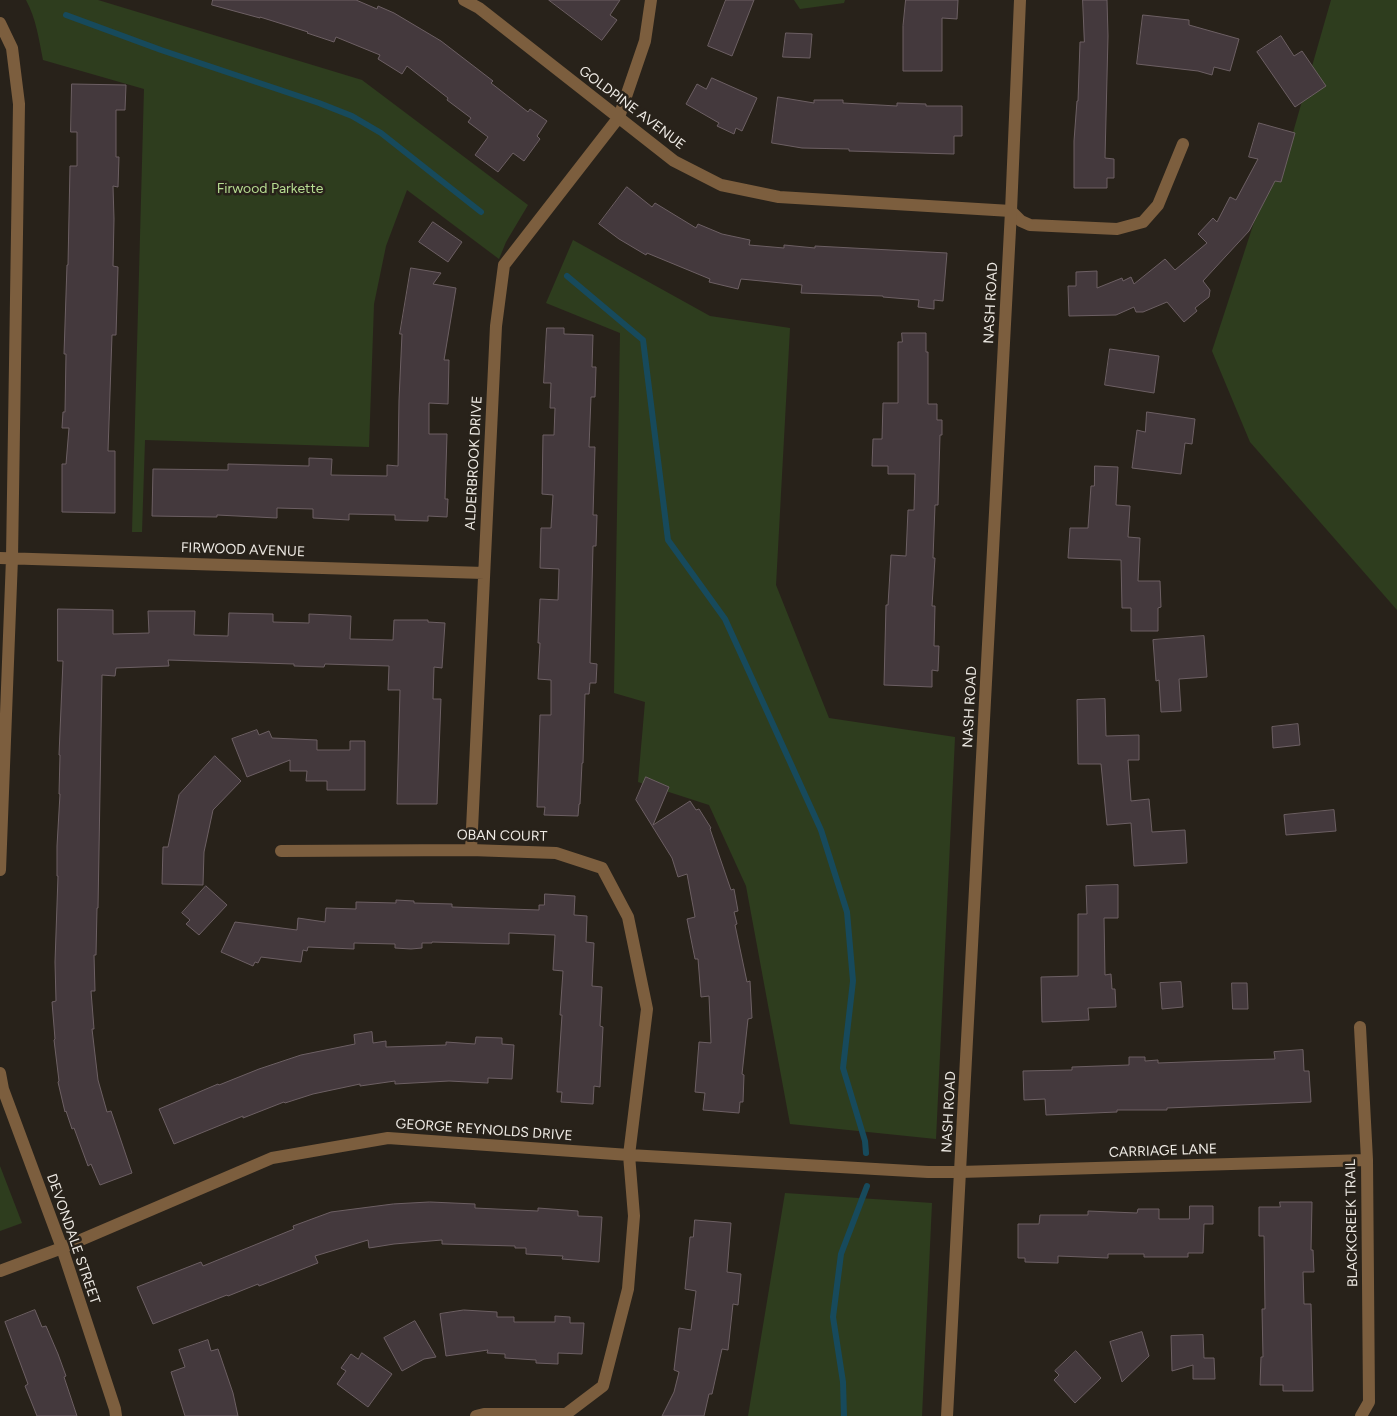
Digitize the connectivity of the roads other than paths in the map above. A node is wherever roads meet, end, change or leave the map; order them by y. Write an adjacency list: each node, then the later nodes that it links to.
1 (464, 0): 5 (street, GOLDPINE AVENUE)
2 (651, 0): 5 (street, ALDERBROOK DRIVE)
3 (1020, 0): 7 (street, NASH ROAD)
4 (0, 23): 8 (street)
5 (619, 117): 7 (street, GOLDPINE AVENUE); 9 (street, ALDERBROOK DRIVE)
6 (1183, 144): 7 (street)
7 (1011, 212): 18 (street, NASH ROAD)
8 (6, 558): 9 (street, FIRWOOD AVENUE); 10 (street)
9 (484, 573): 11 (street, ALDERBROOK DRIVE)
10 (1, 804): 13 (street)
11 (471, 850): 12 (street, OBAN COURT); 16 (street, OBAN COURT)
12 (281, 851)
13 (0, 870)
14 (1360, 1027): 17 (street, BLACKCREEK TRAIL)
15 (0, 1073): 19 (street, DEVONDALE STREET)
16 (629, 1155): 18 (street, GEORGE REYNOLDS DRIVE); 19 (street, GEORGE REYNOLDS DRIVE); 22 (street, OBAN COURT)
17 (1367, 1160): 18 (street, CARRIAGE LANE); 24 (street, BLACKCREEK TRAIL)
18 (960, 1172): 23 (street, NASH ROAD)
19 (62, 1248): 20 (street, GEORGE REYNOLDS DRIVE); 21 (street, DEVONDALE STREET)
20 (0, 1271)
21 (116, 1416)
22 (476, 1416)
23 (946, 1416)
24 (1361, 1416)

